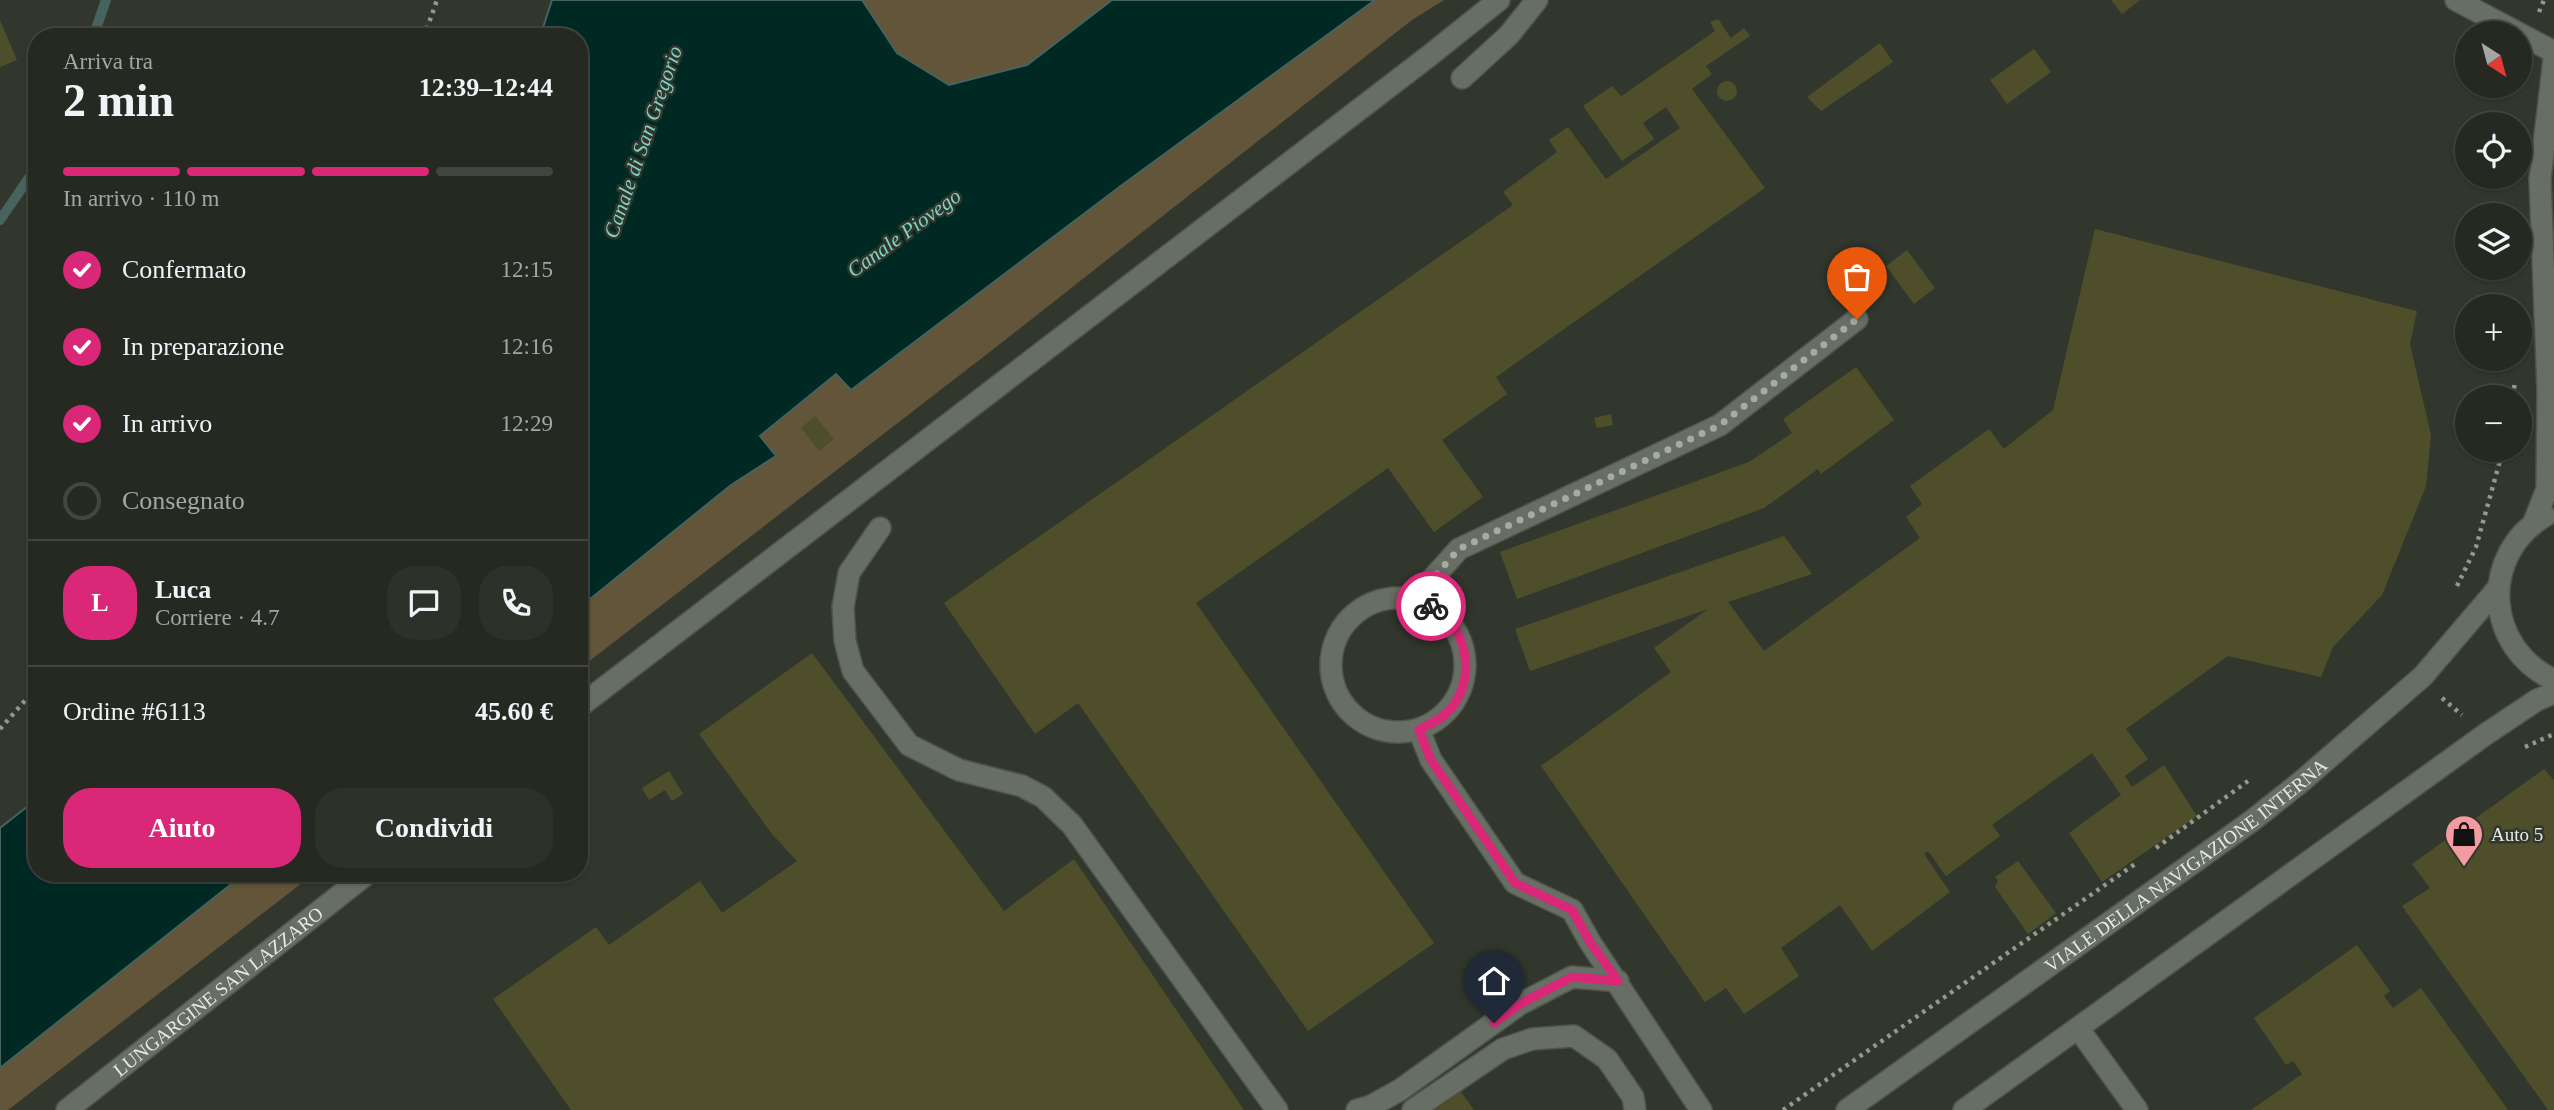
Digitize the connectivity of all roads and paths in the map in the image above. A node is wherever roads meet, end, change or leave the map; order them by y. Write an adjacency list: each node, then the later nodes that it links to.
1 (437, 0): 5 (path)
2 (1499, 0): 21 (street)
3 (1537, 0): 8 (street)
4 (2456, 0): 6 (street)
5 (427, 28)
6 (2554, 52)
7 (2554, 59): 12 (street)
8 (1462, 78)
9 (1857, 319): 16 (street)
10 (2500, 462): 15 (path)
11 (2554, 511): 12 (street, VIALE DELLA NAVIGAZIONE INTERNA)
12 (2534, 522): 14 (street, VIALE DELLA NAVIGAZIONE INTERNA)
13 (880, 528): 32 (street)
14 (2498, 588): 17 (street, VIALE DELLA NAVIGAZIONE INTERNA); 18 (street, VIALE DELLA NAVIGAZIONE INTERNA)
15 (2456, 589)
16 (1415, 598): 23 (street); 23 (street)
17 (2423, 676): 24 (path); 38 (street, VIALE DELLA NAVIGAZIONE INTERNA)
18 (2554, 680)
19 (2554, 694): 24 (street)
20 (28, 697): 22 (path)
21 (588, 700)
22 (0, 729)
23 (1419, 730): 29 (street)
24 (2486, 734): 30 (street)
25 (2251, 779): 26 (path)
26 (2155, 849)
27 (2144, 857): 37 (path)
28 (357, 882): 31 (street, LUNGARGINE SAN LAZZARO)
29 (1618, 981): 33 (street); 36 (street)
30 (2078, 1028): 39 (street); 40 (street)
31 (67, 1110)
32 (1277, 1110)
33 (1357, 1110)
34 (1413, 1110): 35 (street)
35 (1635, 1110)
36 (1701, 1110)
37 (1783, 1110)
38 (1847, 1110)
39 (1964, 1110)
40 (2137, 1110)

